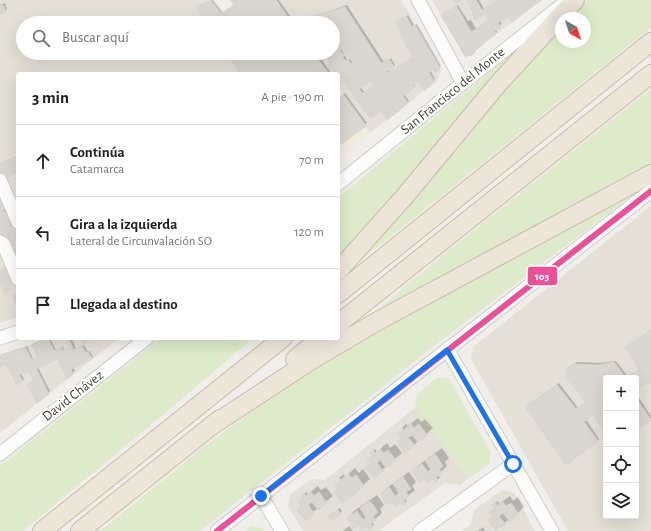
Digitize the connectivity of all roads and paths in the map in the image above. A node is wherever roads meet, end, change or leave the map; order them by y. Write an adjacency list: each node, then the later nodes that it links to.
1 (418, 0): 6 (street)
2 (568, 0): 6 (street, San Francisco del Monte)
3 (574, 0): 13 (highway)
4 (651, 42): 15 (highway)
5 (651, 74): 16 (highway)
6 (463, 83): 9 (street, San Francisco del Monte)
7 (651, 174): 25 (highway)
8 (0, 180): 11 (street)
9 (340, 182)
10 (651, 191): 23 (street)
11 (16, 217)
12 (0, 242): 14 (street)
13 (340, 269)
14 (16, 274)
15 (340, 292)
16 (340, 322)
17 (16, 333): 18 (street)
18 (0, 338)
19 (143, 340): 26 (street, David Chávez)
20 (270, 340): 24 (highway)
21 (281, 340): 24 (highway)
22 (318, 340): 25 (highway)
23 (447, 350): 27 (street); 28 (street)
24 (232, 379): 29 (highway)
25 (210, 426): 30 (highway)
26 (0, 454)
27 (513, 464): 33 (street); 34 (street)
28 (261, 496): 31 (street); 32 (street)
29 (42, 531)
30 (80, 531)
31 (217, 531)
32 (282, 531)
33 (420, 531)
34 (552, 531)

